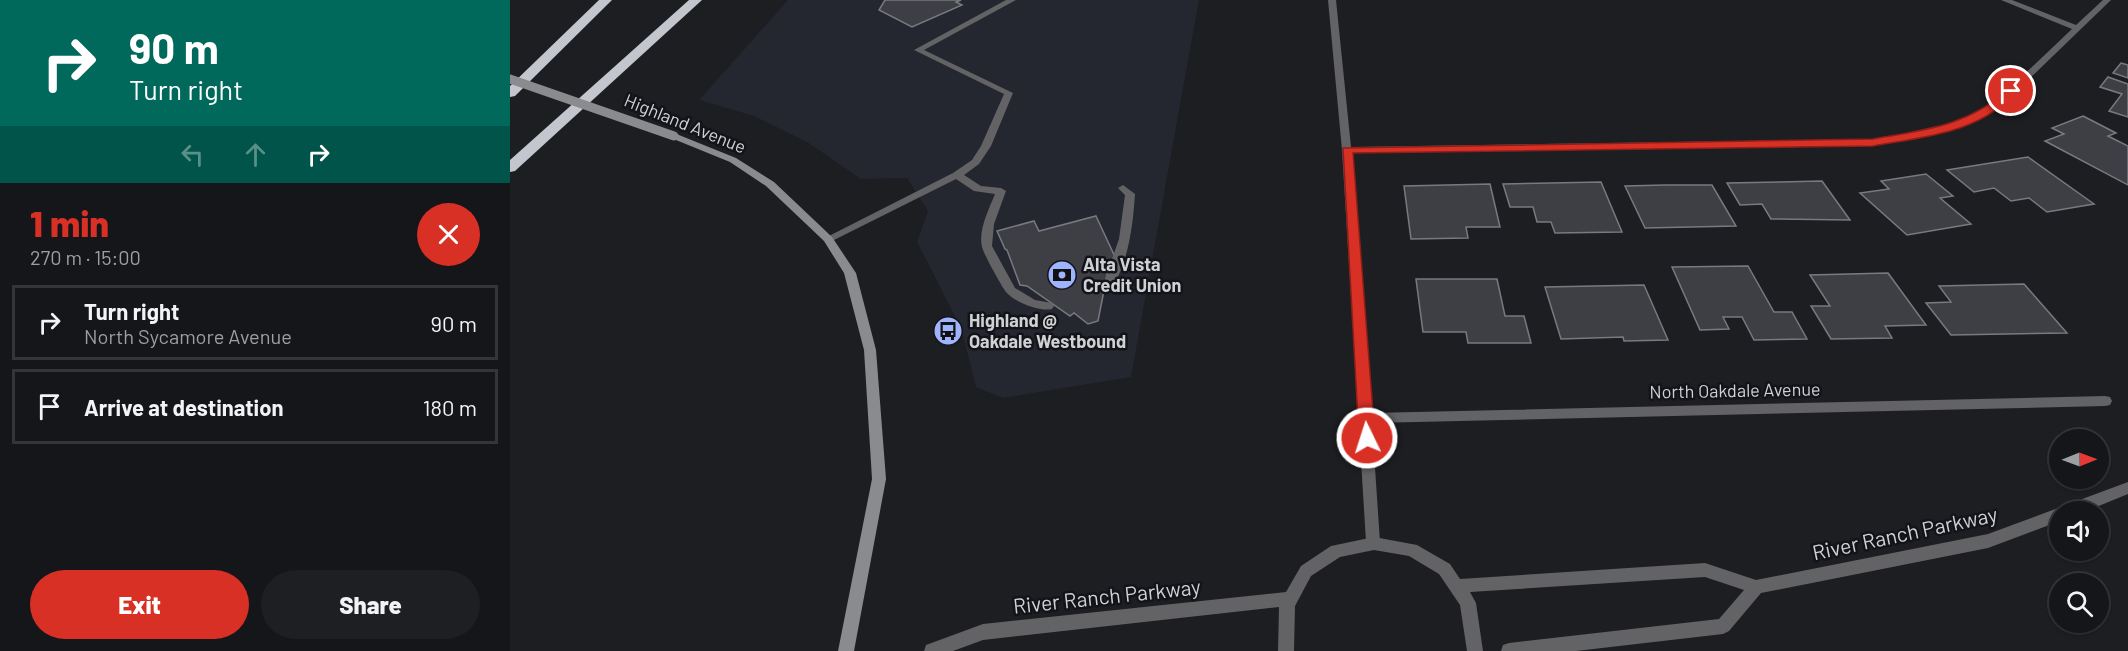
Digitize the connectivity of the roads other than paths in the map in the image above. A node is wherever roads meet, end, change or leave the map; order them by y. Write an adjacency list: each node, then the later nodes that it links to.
1 (606, 0): 9 (highway)
2 (696, 0): 11 (highway)
3 (1012, 0): 12 (street)
4 (1332, 0): 10 (street)
5 (2005, 0): 7 (street)
6 (2107, 0): 7 (street)
7 (2076, 28): 10 (street)
8 (510, 79): 14 (main road, Highland Avenue, bridge)
9 (510, 93)
10 (1347, 150): 18 (street)
11 (510, 168)
12 (957, 175): 14 (street); 16 (street)
13 (1123, 188): 15 (street)
14 (828, 239): 26 (main road, Highland Avenue)
15 (1110, 282)
16 (1048, 306)
17 (2105, 401): 18 (street, North Oakdale Avenue)
18 (1366, 418): 22 (street)
19 (2128, 488): 20 (street)
20 (2094, 501)
21 (2049, 518): 24 (street, River Ranch Parkway)
22 (1373, 542): 23 (street); 25 (street)
23 (1459, 586): 24 (street, River Ranch Parkway); 29 (street)
24 (1756, 587): 30 (street)
25 (1289, 599): 27 (street, River Ranch Parkway); 28 (street)
26 (846, 651)
27 (932, 651)
28 (1286, 651)
29 (1475, 651)
30 (1509, 651)

